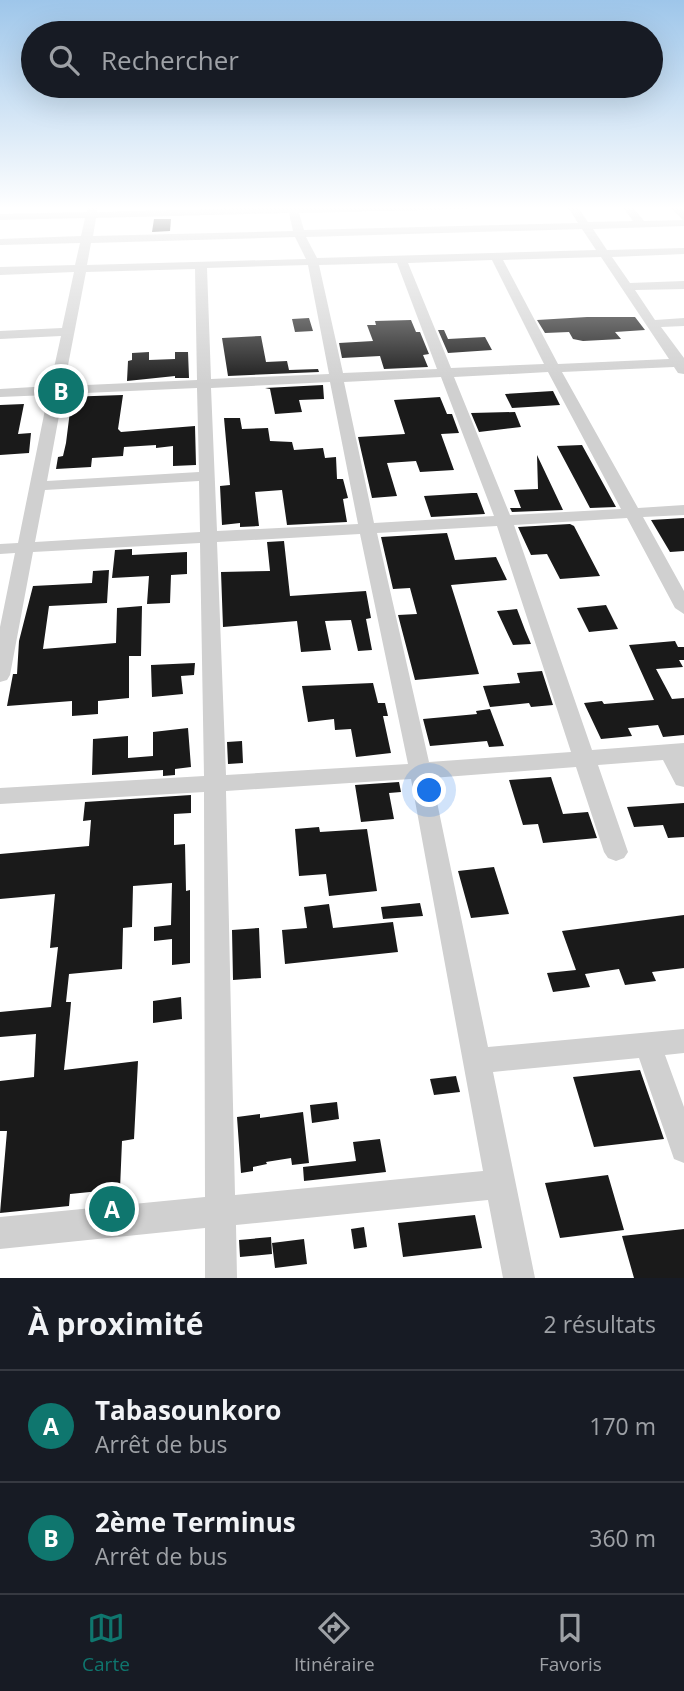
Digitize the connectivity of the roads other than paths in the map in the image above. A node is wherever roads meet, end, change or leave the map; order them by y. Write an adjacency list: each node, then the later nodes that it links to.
1 (201, 265): 20 (street)
2 (81, 266): 8 (street)
3 (182, 266): 8 (street)
4 (314, 266): 19 (street)
5 (403, 266): 18 (street)
6 (500, 266): 17 (street)
7 (612, 266): 11 (street)
8 (80, 269): 9 (street); 14 (street)
9 (0, 271)
10 (684, 285): 11 (street)
11 (626, 287): 13 (street)
12 (684, 322): 13 (street)
13 (651, 324): 16 (street)
14 (68, 332): 15 (street); 21 (street)
15 (0, 335)
16 (682, 365): 17 (street)
17 (553, 368): 18 (street); 26 (street)
18 (446, 373): 19 (street); 27 (street)
19 (336, 378): 20 (street); 28 (street)
20 (205, 384): 21 (street); 23 (street)
21 (56, 391): 22 (street); 24 (street)
22 (0, 393)
23 (207, 476): 24 (street); 29 (street)
24 (37, 486): 30 (street)
25 (684, 510): 26 (street)
26 (634, 513): 27 (street); 32 (street)
27 (504, 521): 28 (street); 35 (street)
28 (367, 528): 29 (street); 36 (street)
29 (208, 537): 30 (street); 38 (street)
30 (25, 548): 31 (street); 33 (street)
31 (0, 549)
32 (684, 608)
33 (0, 675)
34 (677, 751): 35 (street); 37 (street)
35 (584, 757): 36 (street); 40 (street)
36 (420, 771): 38 (street); 43 (street)
37 (684, 779)
38 (215, 782): 39 (street); 46 (street)
39 (0, 796)
40 (616, 852)
41 (684, 1041): 42 (street)
42 (649, 1045): 43 (street); 44 (street)
43 (476, 1061): 45 (street)
44 (684, 1149)
45 (500, 1184): 46 (street); 49 (street)
46 (220, 1211): 47 (street); 48 (street)
47 (0, 1233)
48 (221, 1278)
49 (519, 1278)

